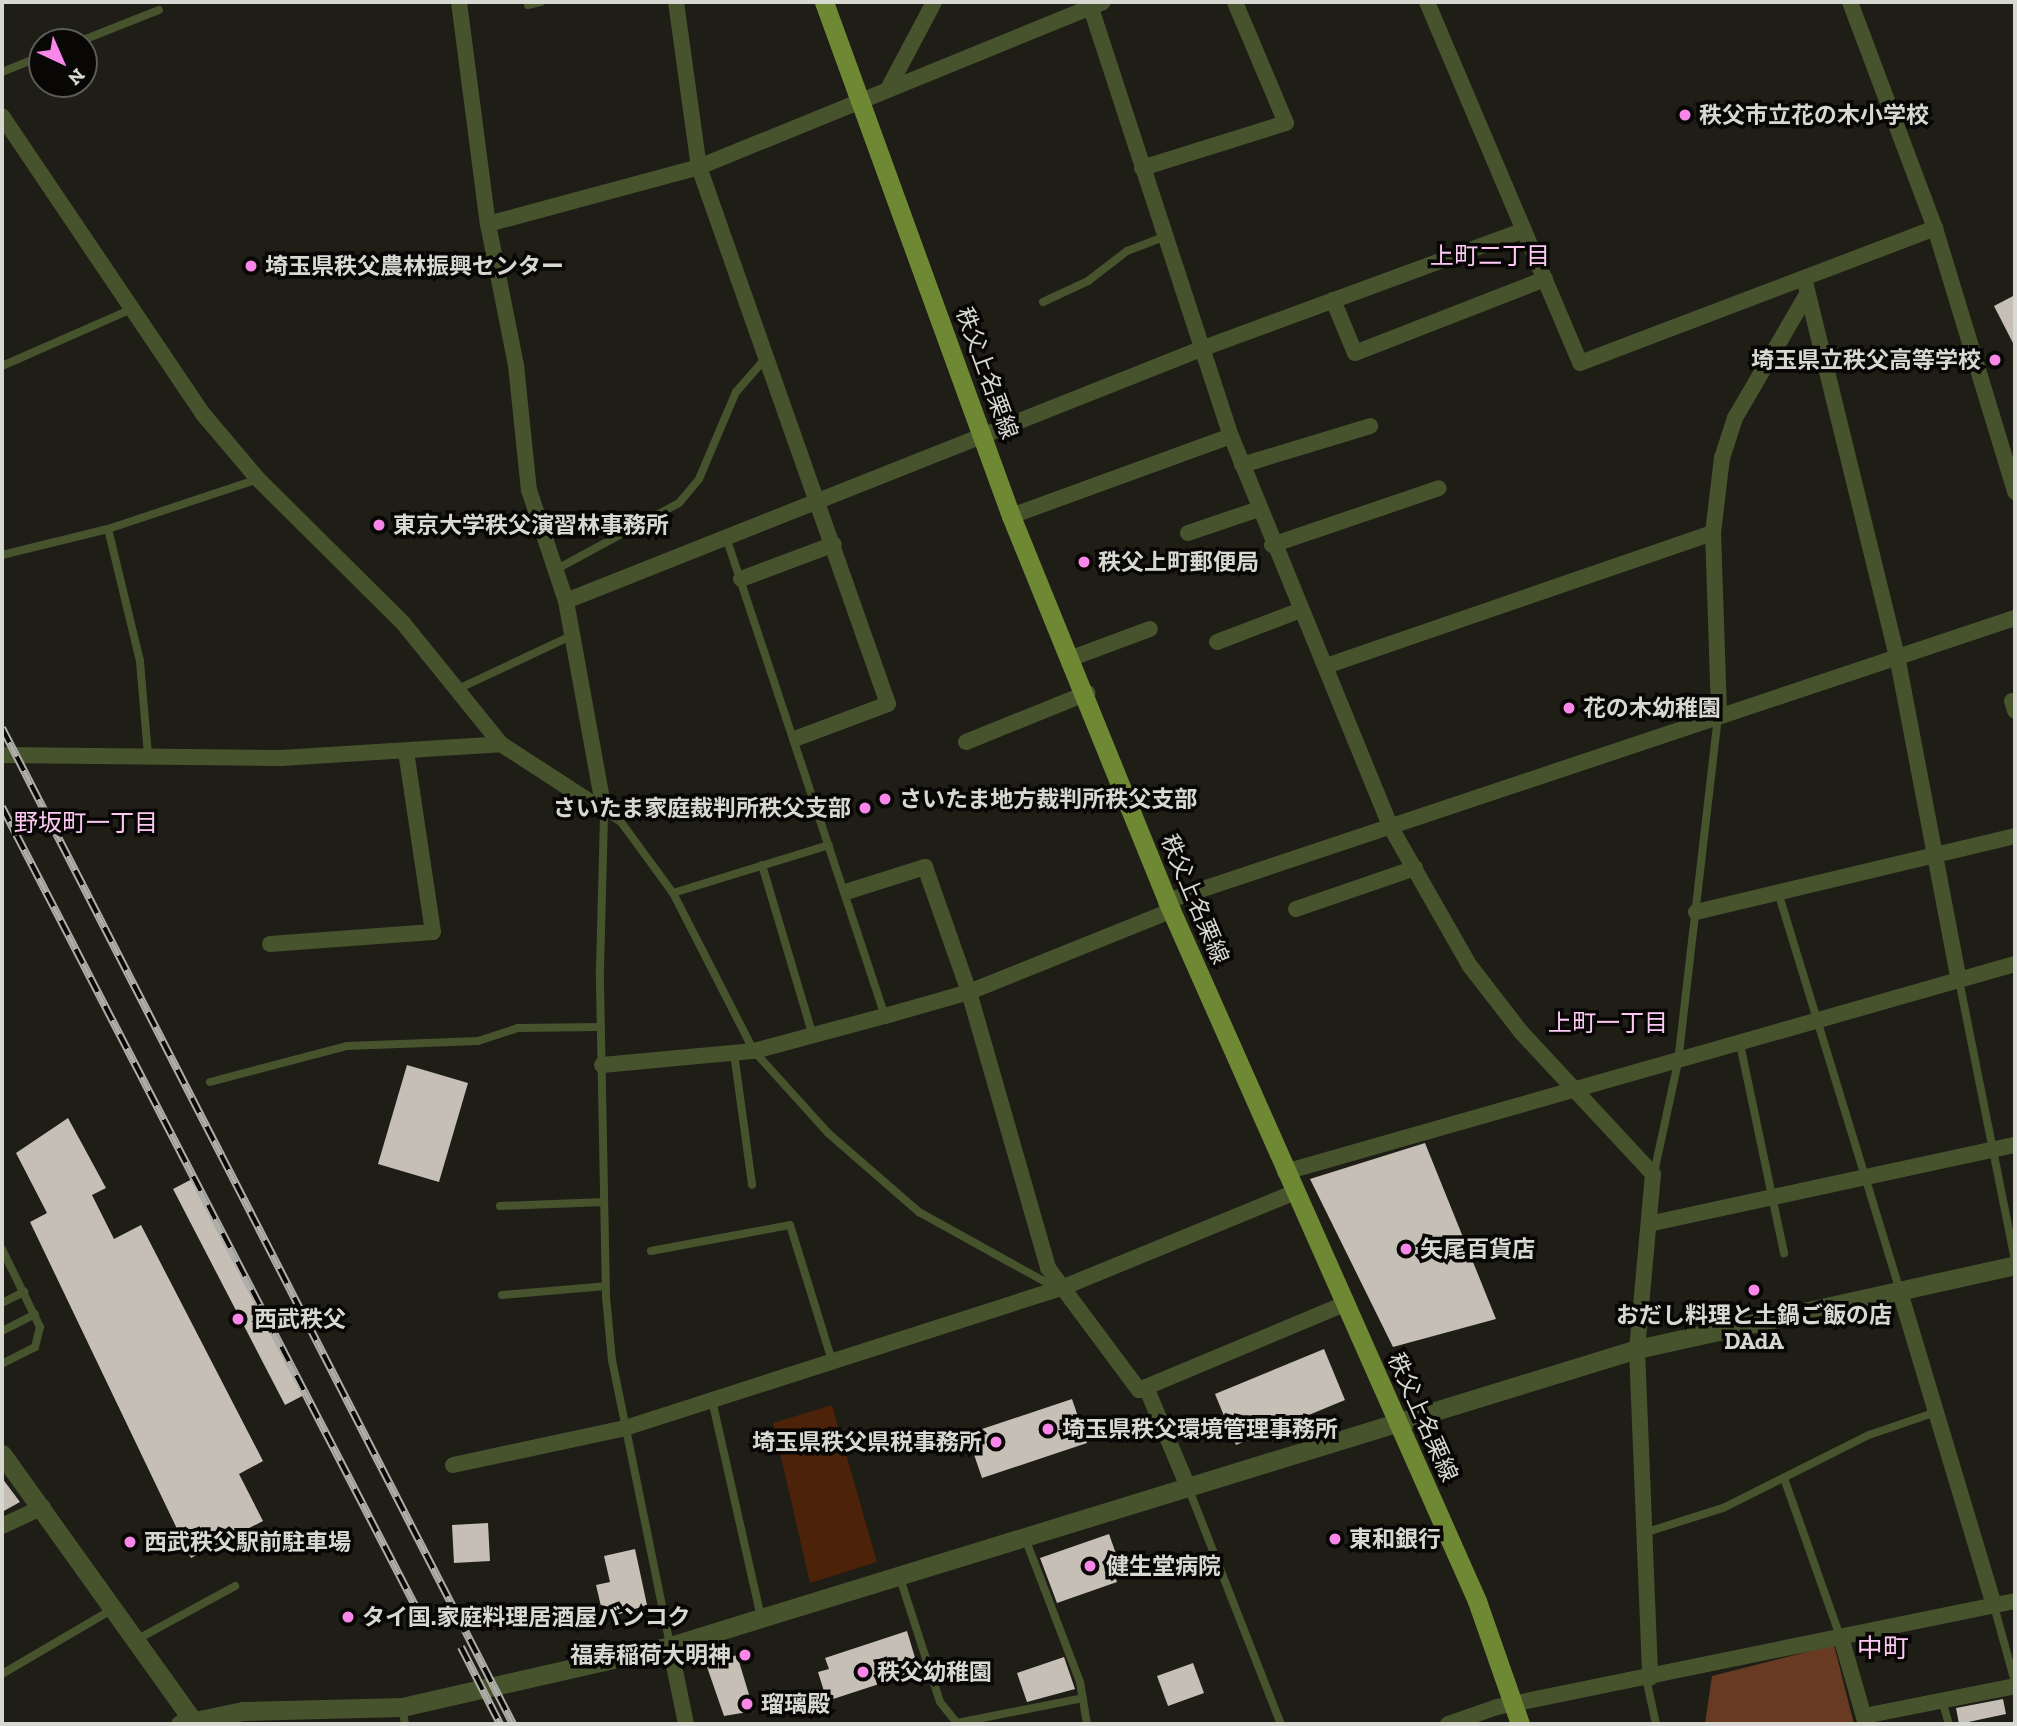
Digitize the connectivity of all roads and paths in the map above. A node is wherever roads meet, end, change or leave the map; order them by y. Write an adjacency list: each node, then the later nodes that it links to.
1 (459, 2): 20 (street)
2 (541, 2): 10 (lane)
3 (676, 2): 18 (street)
4 (824, 2): 16 (main road, 秩父上名栗線)
5 (934, 2): 15 (street)
6 (1235, 2): 19 (street)
7 (1427, 2): 22 (street)
8 (1850, 2): 21 (street)
9 (1094, 4): 15 (street); 19 (street)
10 (528, 5)
11 (159, 10): 12 (lane)
12 (98, 34)
13 (28, 62): 14 (lane)
14 (2, 72)
15 (887, 89): 16 (street)
16 (859, 100): 18 (street); 34 (main road, 秩父上名栗線)
17 (2, 116): 28 (street)
18 (699, 167): 20 (street); 30 (street)
19 (1142, 168): 23 (street)
20 (488, 224): 49 (street)
21 (1935, 228): 25 (street); 38 (street)
22 (1524, 230): 24 (street); 26 (street)
23 (1164, 237): 27 (lane); 29 (street)
24 (1545, 279): 25 (street); 26 (street)
25 (1805, 289): 44 (street); 57 (street)
26 (1332, 300): 29 (street)
27 (1043, 302)
28 (132, 309): 31 (lane); 36 (street)
29 (1201, 349): 33 (street); 34 (street)
30 (768, 356): 39 (street); 49 (lane)
31 (2, 366)
32 (1370, 426): 35 (street)
33 (1231, 436): 35 (street); 41 (street)
34 (985, 439): 39 (street); 41 (main road, 秩父上名栗線)
35 (1242, 465): 40 (street)
36 (258, 479): 42 (lane); 60 (street)
37 (1439, 488): 47 (street)
38 (2015, 492)
39 (820, 499): 45 (street); 46 (street)
40 (1259, 509): 43 (street); 47 (street)
41 (1011, 516): 58 (main road, 秩父上名栗線)
42 (108, 529): 48 (lane); 68 (lane)
43 (1188, 533)
44 (1713, 533): 59 (street); 62 (street)
45 (725, 534): 50 (lane); 51 (street)
46 (834, 544): 50 (street); 63 (street)
47 (1272, 545): 52 (street)
48 (2, 555)
49 (555, 570): 51 (street)
50 (741, 579): 63 (lane)
51 (566, 601): 55 (street)
52 (1301, 610): 56 (street); 59 (street)
53 (2015, 618): 57 (street)
54 (1150, 629): 58 (street)
55 (573, 635): 60 (lane); 69 (street)
56 (1217, 642)
57 (1897, 656): 62 (street); 73 (street)
58 (1072, 658): 61 (main road, 秩父上名栗線)
59 (1326, 666): 70 (street)
60 (460, 688): 65 (street)
61 (1087, 693): 64 (street); 79 (main road, 秩父上名栗線)
62 (1719, 712): 70 (street); 81 (lane)
63 (797, 738): 72 (lane)
64 (966, 742)
65 (501, 744): 66 (street); 69 (street)
66 (407, 752): 68 (street); 82 (street)
67 (2, 755): 68 (street)
68 (148, 755)
69 (604, 811): 78 (lane); 88 (lane)
70 (1390, 825): 75 (street); 79 (street)
71 (2015, 836): 73 (street)
72 (829, 845): 74 (lane); 76 (lane)
73 (1936, 853): 77 (street); 84 (street)
74 (762, 866): 78 (lane); 89 (lane)
75 (1415, 868): 80 (street); 96 (street)
76 (849, 891): 85 (street); 86 (lane)
77 (1778, 892): 81 (street); 87 (lane)
78 (673, 893): 91 (lane)
79 (1170, 906): 85 (street); 99 (main road, 秩父上名栗線)
80 (1296, 909)
81 (1696, 912): 93 (lane)
82 (270, 944)
83 (2015, 964): 84 (street)
84 (1959, 980): 87 (street); 98 (lane)
85 (969, 992): 86 (street); 114 (street)
86 (885, 1016): 89 (street)
87 (1821, 1020): 90 (street); 101 (lane)
88 (601, 1027): 94 (lane); 95 (lane)
89 (813, 1036): 91 (street)
90 (1740, 1044): 93 (street); 104 (lane)
91 (754, 1051): 92 (street); 114 (lane)
92 (734, 1053): 94 (street); 102 (lane)
93 (1678, 1062): 96 (street); 100 (lane)
94 (602, 1065): 105 (lane)
95 (210, 1082)
96 (1576, 1089): 99 (street); 100 (street)
97 (2015, 1145): 98 (street)
98 (1993, 1149): 101 (street); 111 (lane)
99 (1284, 1172): 103 (main road, 秩父上名栗線)
100 (1653, 1174): 107 (street)
101 (1865, 1174): 104 (street); 116 (lane)
102 (752, 1185)
103 (1293, 1193): 114 (street); 119 (main road, 秩父上名栗線)
104 (1772, 1195): 107 (street); 110 (lane)
105 (604, 1202): 106 (lane); 113 (lane)
106 (500, 1206)
107 (1653, 1223): 122 (street)
108 (2, 1249): 115 (lane)
109 (651, 1251): 123 (lane)
110 (1784, 1253)
111 (2015, 1259)
112 (2015, 1265): 116 (street)
113 (606, 1286): 117 (lane); 129 (lane)
114 (1059, 1289): 123 (street); 125 (street)
115 (24, 1292): 118 (lane); 120 (lane)
116 (1900, 1292): 122 (street); 127 (street)
117 (502, 1295)
118 (2, 1303)
119 (1347, 1303): 125 (street); 128 (main road, 秩父上名栗線)
120 (35, 1314): 121 (lane); 124 (lane)
121 (2, 1331)
122 (1637, 1349): 128 (street); 136 (street)
123 (832, 1361): 126 (street)
124 (2, 1364)
125 (1146, 1387): 133 (street)
126 (712, 1400): 129 (street); 143 (lane)
127 (1936, 1412): 132 (lane); 141 (street)
128 (1396, 1418): 133 (street); 152 (main road, 秩父上名栗線)
129 (625, 1428): 131 (street); 146 (lane)
130 (2, 1454): 134 (street)
131 (453, 1465)
132 (1785, 1481): 136 (lane); 144 (lane)
133 (1188, 1487): 137 (street); 159 (lane)
134 (43, 1507): 135 (street); 142 (street)
135 (2, 1526)
136 (1644, 1534): 148 (street)
137 (1024, 1535): 138 (street); 150 (lane)
138 (899, 1574): 143 (street); 157 (lane)
139 (236, 1586): 145 (lane)
140 (2015, 1601): 141 (street)
141 (1994, 1605): 144 (street); 149 (lane)
142 (115, 1608): 145 (street); 147 (lane)
143 (761, 1617): 146 (street)
144 (1841, 1637): 148 (street); 154 (street)
145 (136, 1640): 155 (street)
146 (670, 1646): 153 (street); 156 (street)
147 (2, 1674)
148 (1648, 1678): 152 (street); 162 (lane)
149 (2015, 1684): 151 (street)
150 (1083, 1698): 157 (lane); 158 (lane)
151 (1942, 1699): 154 (street); 163 (lane)
152 (1515, 1703): 160 (street); 161 (main road, 秩父上名栗線)
153 (403, 1716): 155 (street)
154 (1865, 1720)
155 (189, 1723)
156 (686, 1724)
157 (957, 1724)
158 (1087, 1724)
159 (1281, 1724)
160 (1448, 1724)
161 (1520, 1724)
162 (1656, 1724)
163 (1949, 1724)

